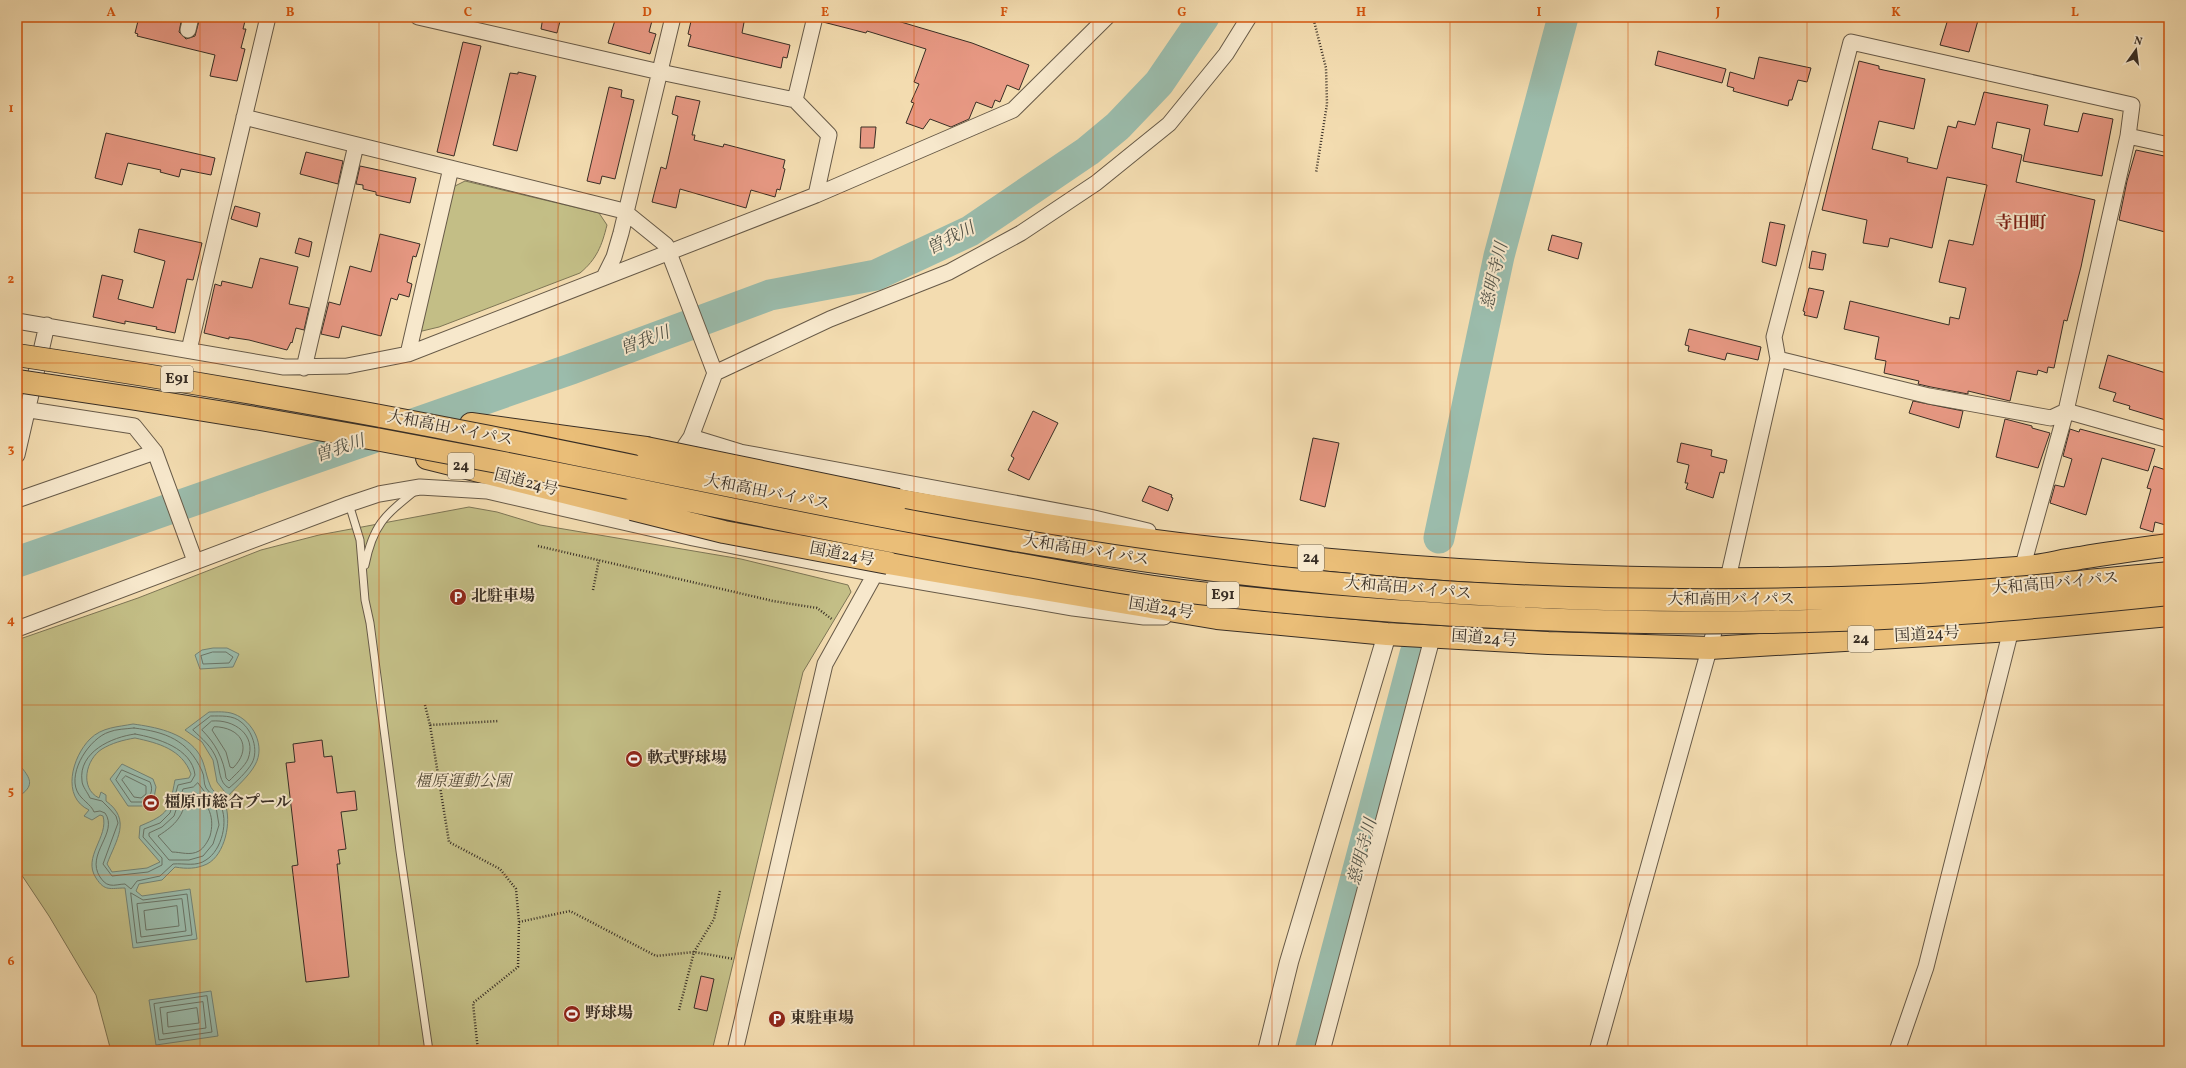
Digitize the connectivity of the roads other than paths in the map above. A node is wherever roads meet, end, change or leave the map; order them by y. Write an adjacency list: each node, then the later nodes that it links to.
1 (268, 17): 9 (street)
2 (418, 17): 7 (street)
3 (673, 17): 7 (street)
4 (815, 17): 8 (street)
5 (1107, 17): 14 (street)
6 (1249, 17): 25 (street)
7 (660, 72): 8 (street); 15 (street)
8 (795, 100): 14 (street)
9 (244, 117): 11 (street); 20 (street)
10 (2128, 136): 12 (street); 23 (street); 29 (street)
11 (356, 145): 13 (street); 24 (street)
12 (2169, 145)
13 (451, 168): 15 (street); 21 (street)
14 (816, 195): 16 (street)
15 (624, 211): 16 (street); 17 (street)
16 (672, 258): 17 (street); 25 (street)
17 (604, 277): 21 (street)
18 (17, 321): 19 (street)
19 (47, 325): 20 (street); 28 (street)
20 (189, 350): 24 (street)
21 (408, 354): 24 (street)
22 (17, 355): 27 (highway, 大和高田バイパス / E91, bridge)
23 (1778, 359): 29 (street); 46 (street)
24 (304, 368)
25 (714, 369): 31 (street)
26 (17, 381): 30 (highway, 大和高田バイパス / E91, bridge)
27 (337, 407): 40 (highway, 24, bridge); 45 (highway, 大和高田バイパス / E91, bridge)
28 (22, 409): 33 (street); 34 (street)
29 (2066, 411): 32 (street); 43 (street)
30 (290, 423): 42 (highway, 国道24号 / 24, bridge); 47 (highway, 大和高田バイパス / E91, bridge)
31 (691, 437): 38 (street); 40 (street)
32 (2169, 440)
33 (17, 455)
34 (156, 455): 36 (street); 41 (street)
35 (420, 487): 37 (street); 38 (street); 44 (lane)
36 (17, 500)
37 (349, 504): 41 (street); 44 (lane)
38 (633, 524): 42 (street)
39 (2169, 545): 43 (highway, 24)
40 (1239, 551): 46 (highway, 24)
41 (194, 557): 49 (street)
42 (881, 568): 51 (highway, 国道24号 / 24); 55 (street)
43 (2021, 568): 46 (highway, 24); 50 (street)
44 (363, 571): 54 (lane)
45 (2169, 573)
46 (1728, 580): 53 (street)
47 (2169, 594)
48 (2169, 615): 50 (highway, 国道24号 / 24)
49 (17, 629)
50 (2012, 630): 53 (highway, 国道24号 / 24); 59 (street)
51 (1387, 634): 52 (highway, 国道24号 / 24); 56 (street)
52 (1433, 635): 53 (highway, 国道24号 / 24); 57 (street)
53 (1710, 648): 58 (street)
54 (429, 1051)
55 (735, 1051)
56 (1267, 1051)
57 (1322, 1051)
58 (1597, 1051)
59 (1897, 1051)

